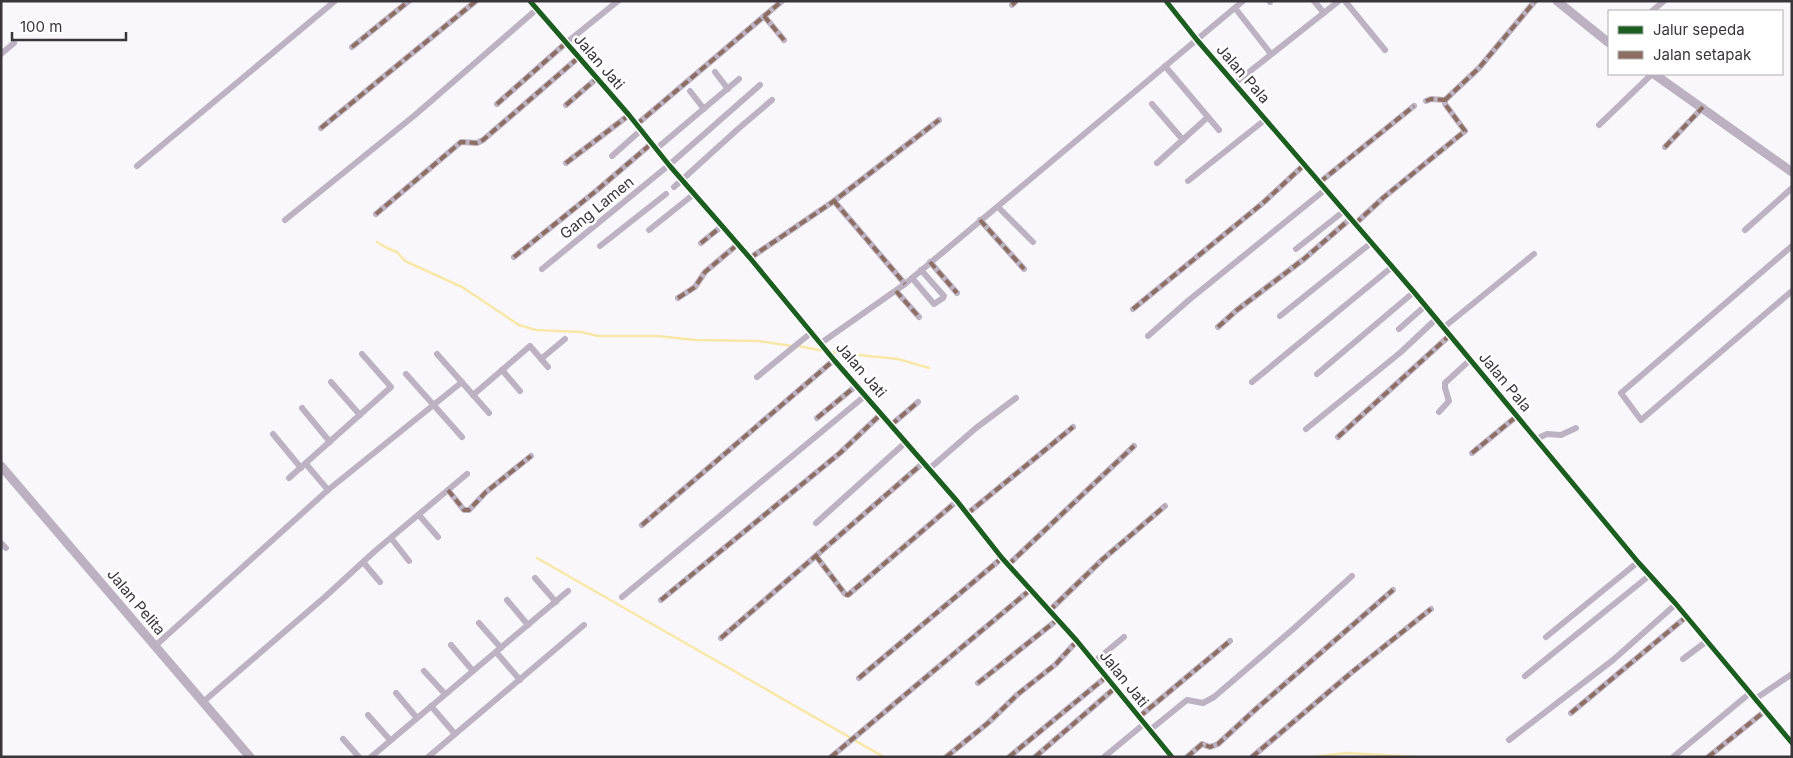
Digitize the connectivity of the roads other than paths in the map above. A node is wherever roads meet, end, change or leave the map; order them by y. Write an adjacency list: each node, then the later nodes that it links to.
1 (335, 1): 65 (street)
2 (409, 1): 25 (street)
3 (476, 1): 54 (street)
4 (530, 1): 16 (street, Jalan Jati)
5 (618, 1): 24 (street)
6 (782, 1): 19 (street)
7 (1166, 1): 21 (street, Jalan Pala)
8 (1243, 1): 15 (street)
9 (1314, 1): 18 (street)
10 (1340, 1): 18 (street)
11 (1345, 1): 26 (street)
12 (1534, 1): 41 (street)
13 (1664, 1): 17 (street)
14 (1563, 3): 22 (street)
15 (1235, 8): 21 (street); 28 (street)
16 (537, 9): 24 (street, Jalan Jati); 79 (street)
17 (1653, 10)
18 (1324, 13): 28 (street)
19 (764, 16): 20 (street); 55 (street)
20 (784, 40)
21 (1197, 40): 30 (street); 36 (street, Jalan Pala)
22 (1608, 42)
23 (14, 43): 27 (street)
24 (566, 43): 29 (street, Jalan Jati); 43 (street)
25 (352, 47)
26 (1385, 50)
27 (1, 54)
28 (1271, 54): 36 (street)
29 (578, 58): 34 (street, Jalan Jati); 78 (street)
30 (1165, 66): 50 (street); 76 (street)
31 (715, 72): 38 (street)
32 (1652, 75): 53 (street)
33 (1655, 75): 47 (street)
34 (596, 79): 45 (street); 49 (street, Jalan Jati)
35 (739, 79): 38 (street)
36 (1235, 83): 51 (street, Jalan Pala)
37 (760, 86): 64 (street, Gang Lamen)
38 (728, 89): 48 (street)
39 (690, 91): 48 (street)
40 (772, 100): 67 (street)
41 (1444, 100): 42 (street); 81 (street)
42 (1426, 101)
43 (497, 104)
44 (1152, 104): 57 (street)
45 (566, 105)
46 (1414, 106): 69 (street)
47 (1703, 107): 58 (street); 66 (street)
48 (704, 108): 59 (street)
49 (629, 115): 55 (street, Jalan Jati); 61 (street)
50 (1208, 117): 56 (street); 57 (street)
51 (1266, 119): 63 (street, Jalan Pala); 68 (street)
52 (939, 120): 75 (street)
53 (1599, 125)
54 (321, 128)
55 (638, 128): 59 (street, Jalan Jati); 60 (street)
56 (1220, 130)
57 (1183, 140): 62 (street)
58 (1665, 146)
59 (654, 147): 64 (street, Jalan Jati); 93 (street)
60 (612, 156)
61 (566, 163)
62 (1157, 163)
63 (1304, 164): 69 (street, Jalan Pala); 108 (street)
64 (669, 165): 67 (street, Jalan Jati); 98 (street, Gang Lamen)
65 (137, 166)
66 (1792, 172)
67 (681, 180): 70 (street); 74 (street, Jalan Jati)
68 (1188, 181)
69 (1320, 182): 72 (street, Jalan Pala)
70 (674, 187)
71 (1792, 188): 84 (street)
72 (1326, 189): 77 (street, Jalan Pala); 116 (street)
73 (666, 194): 89 (street)
74 (694, 194): 82 (street, Jalan Jati); 83 (street)
75 (834, 200): 94 (street); 101 (street)
76 (998, 207): 80 (street); 85 (street)
77 (1344, 211): 81 (street, Jalan Pala); 91 (street)
78 (376, 214)
79 (285, 220)
80 (980, 220): 95 (street); 97 (street)
81 (1352, 221): 87 (street, Jalan Pala); 112 (street)
82 (722, 226): 86 (street); 88 (street, Jalan Jati)
83 (649, 230)
84 (1745, 230)
85 (1033, 242)
86 (701, 243)
87 (1371, 243): 96 (street, Jalan Pala); 109 (street)
88 (738, 244): 94 (street, Jalan Jati); 106 (street)
89 (600, 246)
90 (1792, 246): 103 (street)
91 (1296, 249)
92 (1534, 254): 113 (street)
93 (514, 257)
94 (750, 258): 115 (street, Jalan Jati)
95 (930, 262): 99 (street); 105 (street)
96 (1392, 267): 104 (street, Jalan Pala); 132 (street)
97 (1024, 269)
98 (542, 270)
99 (921, 270): 100 (street); 100 (street)
100 (912, 278): 101 (street)
101 (904, 284): 102 (street)
102 (896, 291): 110 (street); 119 (street)
103 (1792, 291)
104 (1414, 292): 107 (street, Jalan Pala); 128 (street)
105 (957, 293)
106 (678, 298)
107 (1425, 306): 111 (street, Jalan Pala); 114 (street)
108 (1133, 309)
109 (1280, 316)
110 (919, 317)
111 (1436, 319): 113 (street, Jalan Pala); 150 (street)
112 (1218, 327)
113 (1443, 328): 117 (street, Jalan Pala)
114 (1399, 329)
115 (812, 332): 119 (street, Jalan Jati); 129 (street)
116 (1148, 336)
117 (1449, 336): 124 (street, Jalan Pala); 153 (street)
118 (565, 339): 123 (street)
119 (823, 346): 122 (street, Jalan Jati)
120 (362, 354): 144 (street)
121 (437, 354): 131 (street)
122 (833, 358): 133 (street, Jalan Jati); 173 (street)
123 (541, 359): 125 (street); 126 (street)
124 (1470, 360): 142 (street); 145 (street, Jalan Pala)
125 (548, 367)
126 (502, 370): 134 (street); 135 (street)
127 (406, 374): 139 (street)
128 (1317, 374)
129 (757, 377)
130 (331, 382): 144 (street)
131 (462, 382): 135 (street); 139 (street)
132 (1252, 382)
133 (857, 385): 136 (street, Jalan Jati); 146 (street)
134 (520, 391)
135 (474, 395): 141 (street)
136 (866, 395): 143 (street, Jalan Jati); 189 (street)
137 (1016, 398): 163 (street)
138 (918, 402): 147 (street)
139 (433, 405): 152 (street); 166 (street)
140 (302, 408): 155 (street)
141 (489, 412)
142 (1439, 412)
143 (882, 413): 147 (street, Jalan Jati); 191 (street)
144 (360, 415): 155 (street)
145 (1517, 416): 154 (street, Jalan Pala); 158 (street)
146 (817, 418)
147 (891, 425): 156 (street, Jalan Jati)
148 (1072, 427): 170 (street)
149 (1576, 428): 154 (street)
150 (1306, 429)
151 (273, 434): 162 (street)
152 (462, 436)
153 (1338, 437)
154 (1536, 439): 180 (street, Jalan Pala)
155 (330, 442): 162 (street)
156 (906, 442): 160 (street, Jalan Jati); 172 (street)
157 (1134, 446): 181 (street)
158 (1472, 453)
159 (531, 456): 167 (street)
160 (924, 463): 163 (street, Jalan Jati); 176 (street)
161 (1, 466): 207 (street, Jalan Pelita)
162 (303, 466): 165 (street); 166 (street)
163 (929, 469): 168 (street, Jalan Jati)
164 (466, 474): 167 (street)
165 (289, 478)
166 (328, 490): 207 (street)
167 (448, 490): 171 (street)
168 (957, 501): 170 (street, Jalan Jati); 176 (street)
169 (1165, 506): 195 (street)
170 (967, 514): 177 (street, Jalan Jati)
171 (419, 515): 174 (street); 175 (street)
172 (816, 523)
173 (642, 525)
174 (438, 536)
175 (391, 538): 178 (street); 179 (street)
176 (816, 556): 203 (street)
177 (1002, 558): 181 (street, Jalan Jati); 217 (street)
178 (409, 561)
179 (363, 562): 185 (street); 225 (street)
180 (1638, 562): 182 (street, Jalan Pala); 202 (street)
181 (1008, 565): 186 (street, Jalan Jati)
182 (1650, 575): 193 (street, Jalan Pala); 215 (street)
183 (1352, 576): 233 (street)
184 (535, 578): 192 (street)
185 (380, 582)
186 (1030, 590): 195 (street, Jalan Jati); 243 (street)
187 (1393, 590): 249 (street)
188 (568, 591): 192 (street)
189 (622, 597)
190 (507, 600): 199 (street)
191 (661, 600)
192 (556, 602): 199 (street)
193 (1676, 604): 196 (street, Jalan Pala); 237 (street)
194 (1431, 609): 250 (street)
195 (1049, 611): 197 (street, Jalan Jati)
196 (1686, 617): 206 (street, Jalan Pala); 228 (street)
197 (1057, 620): 204 (street, Jalan Jati); 219 (street)
198 (480, 623): 209 (street)
199 (528, 625): 209 (street)
200 (584, 625): 218 (street)
201 (1124, 637): 211 (street)
202 (1546, 637)
203 (722, 638)
204 (1077, 641): 211 (street, Jalan Jati); 244 (street)
205 (1230, 641): 230 (street)
206 (1707, 641): 210 (street); 222 (street, Jalan Pala)
207 (156, 646): 225 (street, Jalan Pelita)
208 (451, 646): 213 (street)
209 (498, 650): 213 (street); 218 (street)
210 (1683, 659)
211 (1094, 662): 216 (street, Jalan Jati)
212 (424, 671): 223 (street)
213 (473, 671): 223 (street)
214 (1792, 674): 224 (street)
215 (1525, 676)
216 (1106, 677): 220 (street, Jalan Jati); 245 (street)
217 (859, 678)
218 (520, 680): 234 (street)
219 (978, 683)
220 (1115, 688): 230 (street, Jalan Jati); 246 (street)
221 (396, 692): 231 (street)
222 (1750, 693): 224 (street, Jalan Pala); 251 (street)
223 (445, 694): 226 (street)
224 (1755, 699): 227 (street, Jalan Pala)
225 (203, 702): 239 (street, Jalan Pelita)
226 (431, 706): 231 (street); 234 (street)
227 (1766, 711): 238 (street, Jalan Pala); 252 (street)
228 (1571, 713)
229 (368, 715): 236 (street)
230 (1139, 717): 232 (street, Jalan Jati)
231 (417, 718): 236 (street)
232 (1144, 724): 233 (street, Jalan Jati); 247 (street)
233 (1150, 730): 248 (street, Jalan Jati)
234 (456, 734): 242 (street)
235 (343, 739): 240 (street)
236 (390, 740): 241 (street)
237 (1509, 740)
238 (1792, 743)
239 (250, 757)
240 (359, 757)
241 (371, 757)
242 (428, 757)
243 (831, 757)
244 (946, 757)
245 (1008, 757)
246 (1035, 757)
247 (1104, 757)
248 (1172, 757)
249 (1187, 757)
250 (1252, 757)
251 (1673, 757)
252 (1708, 757)

